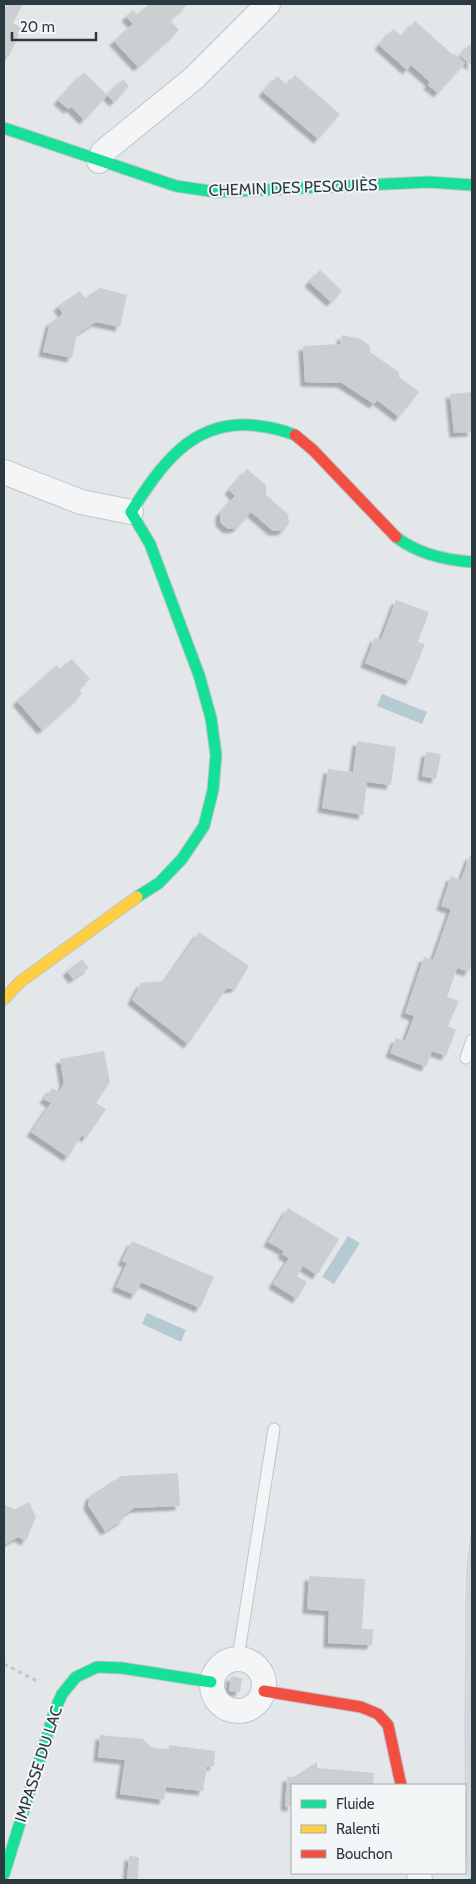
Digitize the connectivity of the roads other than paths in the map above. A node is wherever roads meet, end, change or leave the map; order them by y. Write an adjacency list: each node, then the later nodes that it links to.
1 (268, 4): 3 (street)
2 (4, 128): 3 (street, CHEMIN DES PESQUIÈS)
3 (99, 161): 4 (street, CHEMIN DES PESQUIÈS)
4 (472, 186)
5 (4, 472): 6 (street)
6 (131, 512): 7 (street); 8 (street)
7 (472, 562)
8 (4, 1000)
9 (472, 1040): 10 (lane)
10 (466, 1058)
11 (274, 1429): 12 (lane)
12 (238, 1658): 13 (street); 14 (street)
13 (211, 1682): 14 (street); 16 (street, IMPASSE DU LAC)
14 (264, 1691): 15 (street)
15 (401, 1784)
16 (4, 1874)

